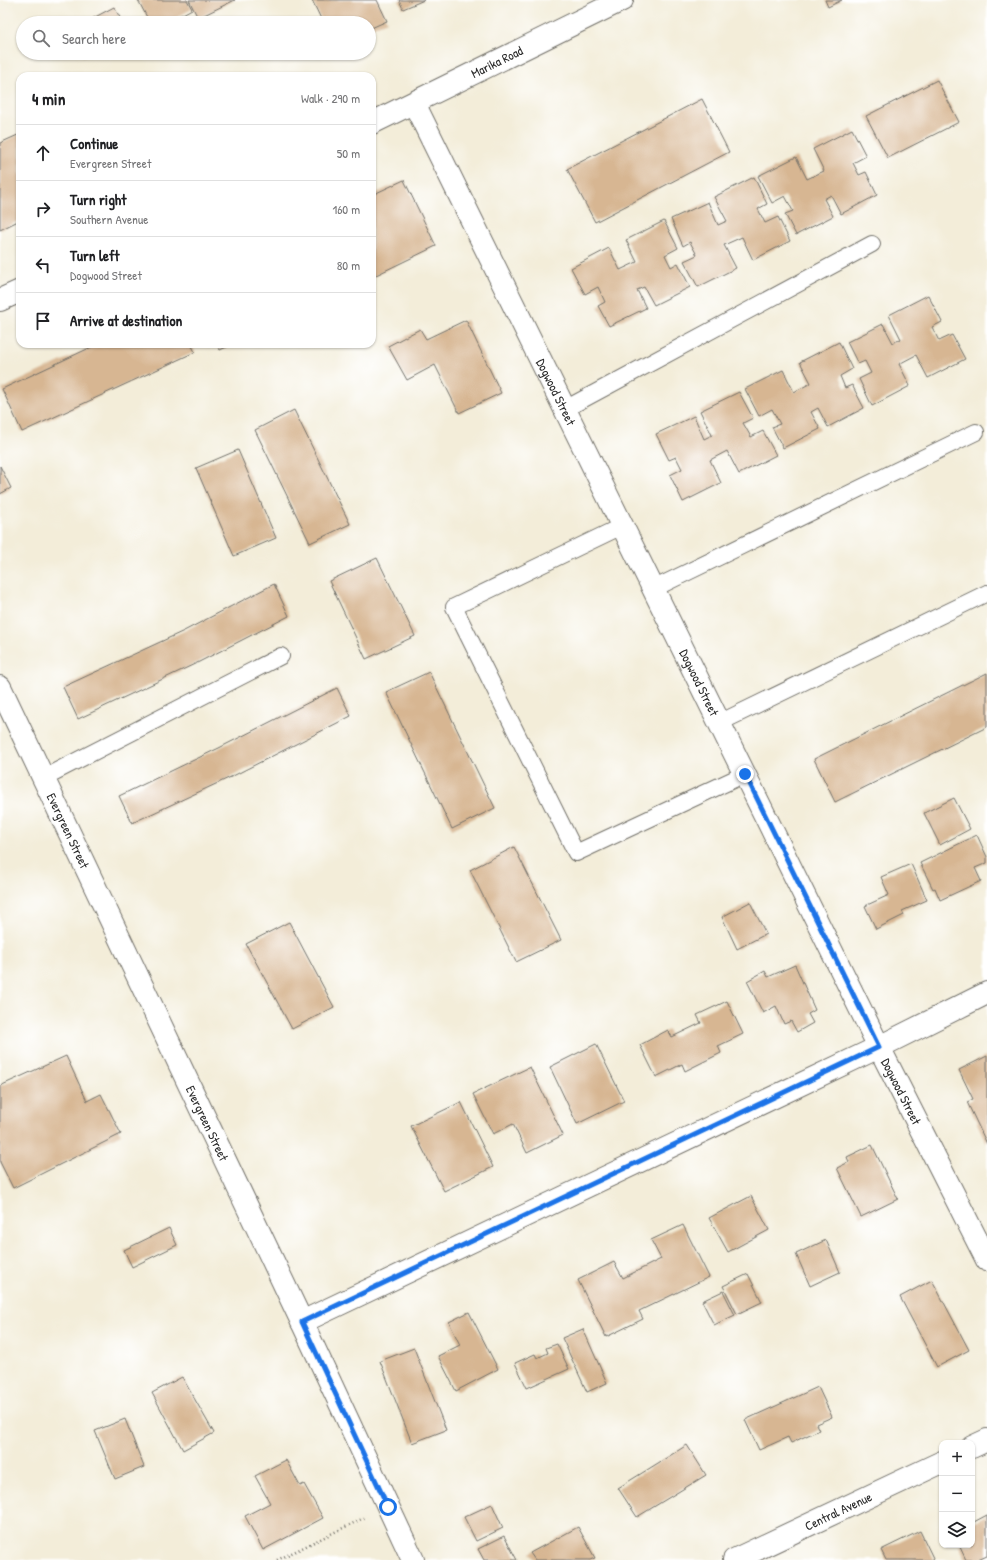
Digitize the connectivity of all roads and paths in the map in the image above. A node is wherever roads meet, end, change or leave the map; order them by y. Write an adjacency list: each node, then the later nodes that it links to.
1 (622, 0): 2 (street, Marika Road)
2 (414, 103): 3 (street, Marika Road); 7 (street, Dogwood Street)
3 (376, 121)
4 (872, 244): 7 (lane)
5 (16, 293): 6 (street)
6 (0, 300)
7 (565, 409): 9 (street, Dogwood Street)
8 (976, 432): 10 (lane)
9 (622, 526): 10 (street, Dogwood Street); 15 (lane)
10 (653, 589): 14 (street, Dogwood Street)
11 (987, 593): 14 (lane)
12 (281, 656): 16 (lane)
13 (0, 687): 16 (street, Evergreen Street)
14 (719, 723): 15 (street, Dogwood Street)
15 (745, 774): 18 (street, Dogwood Street)
16 (43, 778): 20 (street, Evergreen Street)
17 (987, 993): 18 (street)
18 (879, 1047): 19 (street, Dogwood Street); 20 (street)
19 (987, 1260)
20 (302, 1322): 24 (street, Evergreen Street)
21 (987, 1440): 22 (street)
22 (975, 1446)
23 (939, 1463): 27 (street, Central Avenue)
24 (388, 1507): 25 (path); 26 (street, Evergreen Street)
25 (277, 1560)
26 (413, 1560)
27 (734, 1560)

